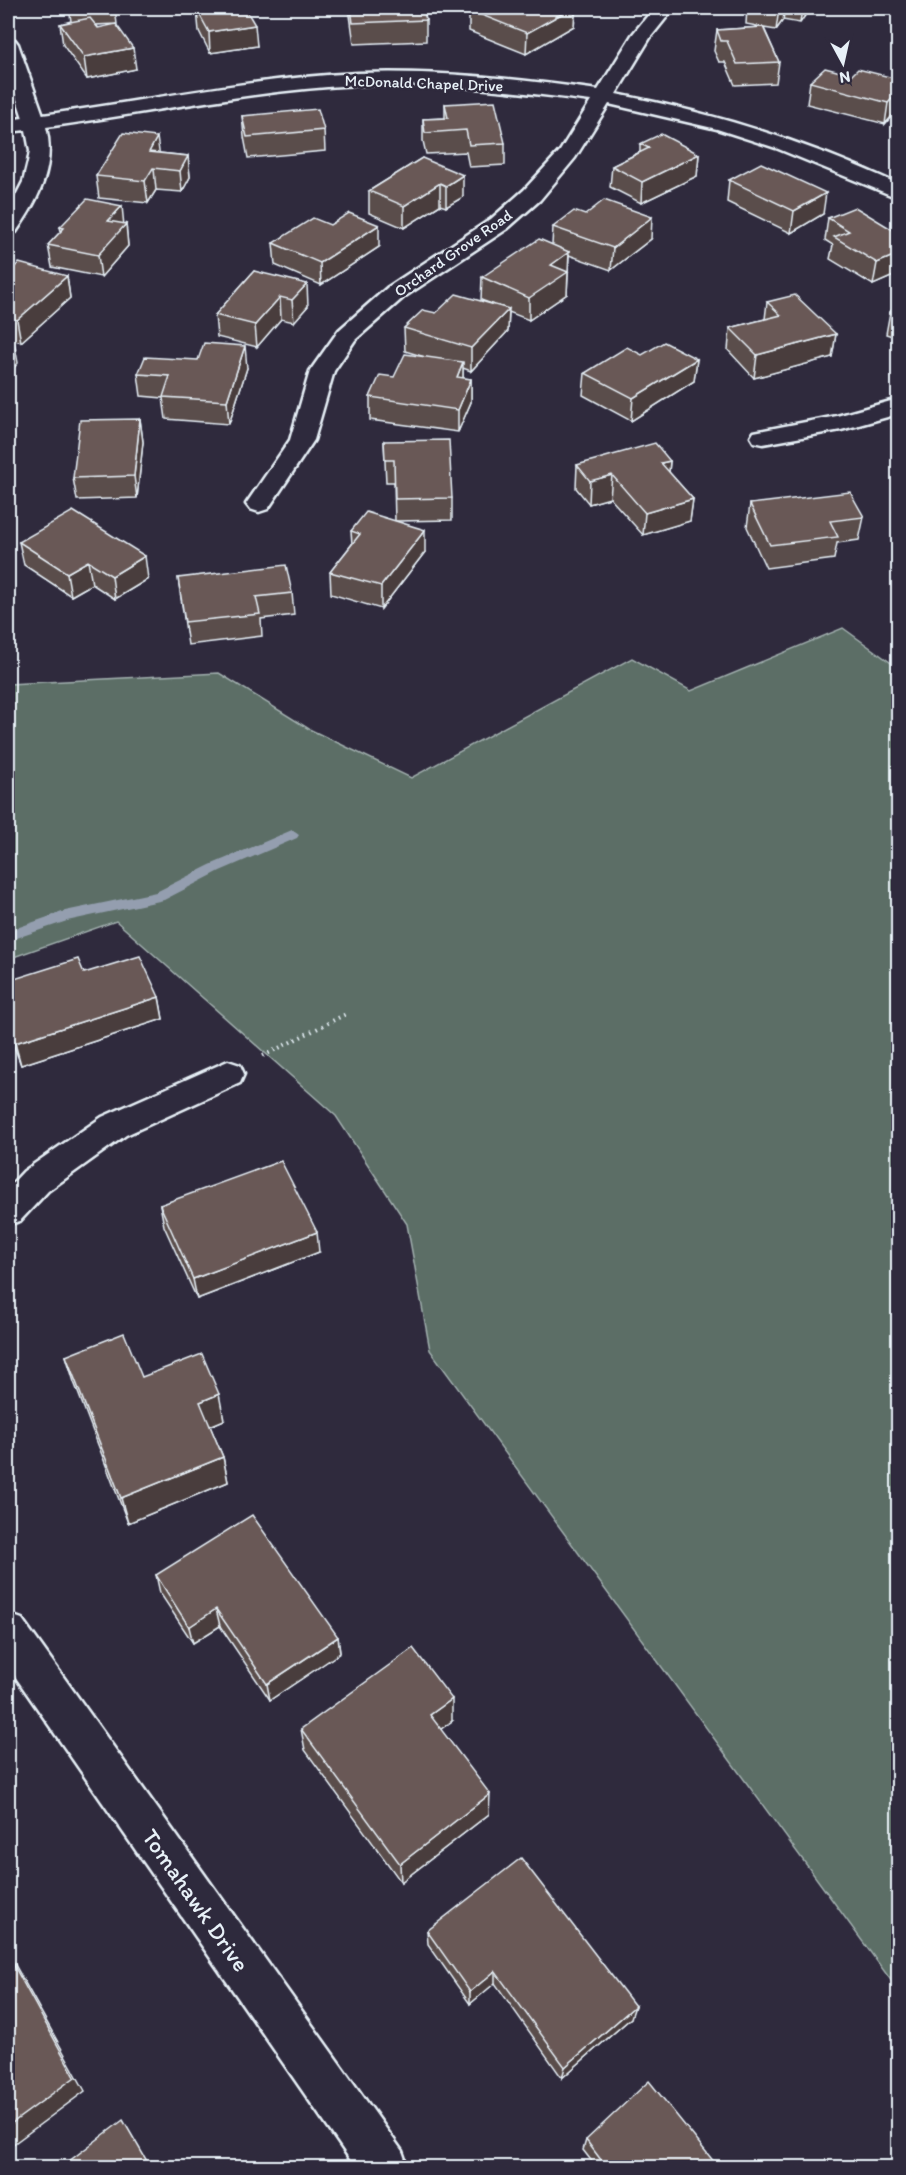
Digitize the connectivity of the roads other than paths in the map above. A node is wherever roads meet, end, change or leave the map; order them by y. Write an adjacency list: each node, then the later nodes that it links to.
1 (664, 8): 3 (street, Orchard Grove Road)
2 (8, 44): 4 (street)
3 (602, 96): 4 (street, McDonald Chapel Drive); 6 (street, McDonald Chapel Drive); 10 (street, Orchard Grove Road)
4 (33, 123): 5 (street, McDonald Chapel Drive); 7 (street)
5 (8, 126)
6 (898, 192)
7 (8, 227)
8 (898, 406): 9 (street)
9 (763, 437)
10 (260, 504)
11 (228, 1074): 12 (street)
12 (8, 1211)
13 (8, 1633): 14 (street, Tomahawk Drive)
14 (385, 2168)

